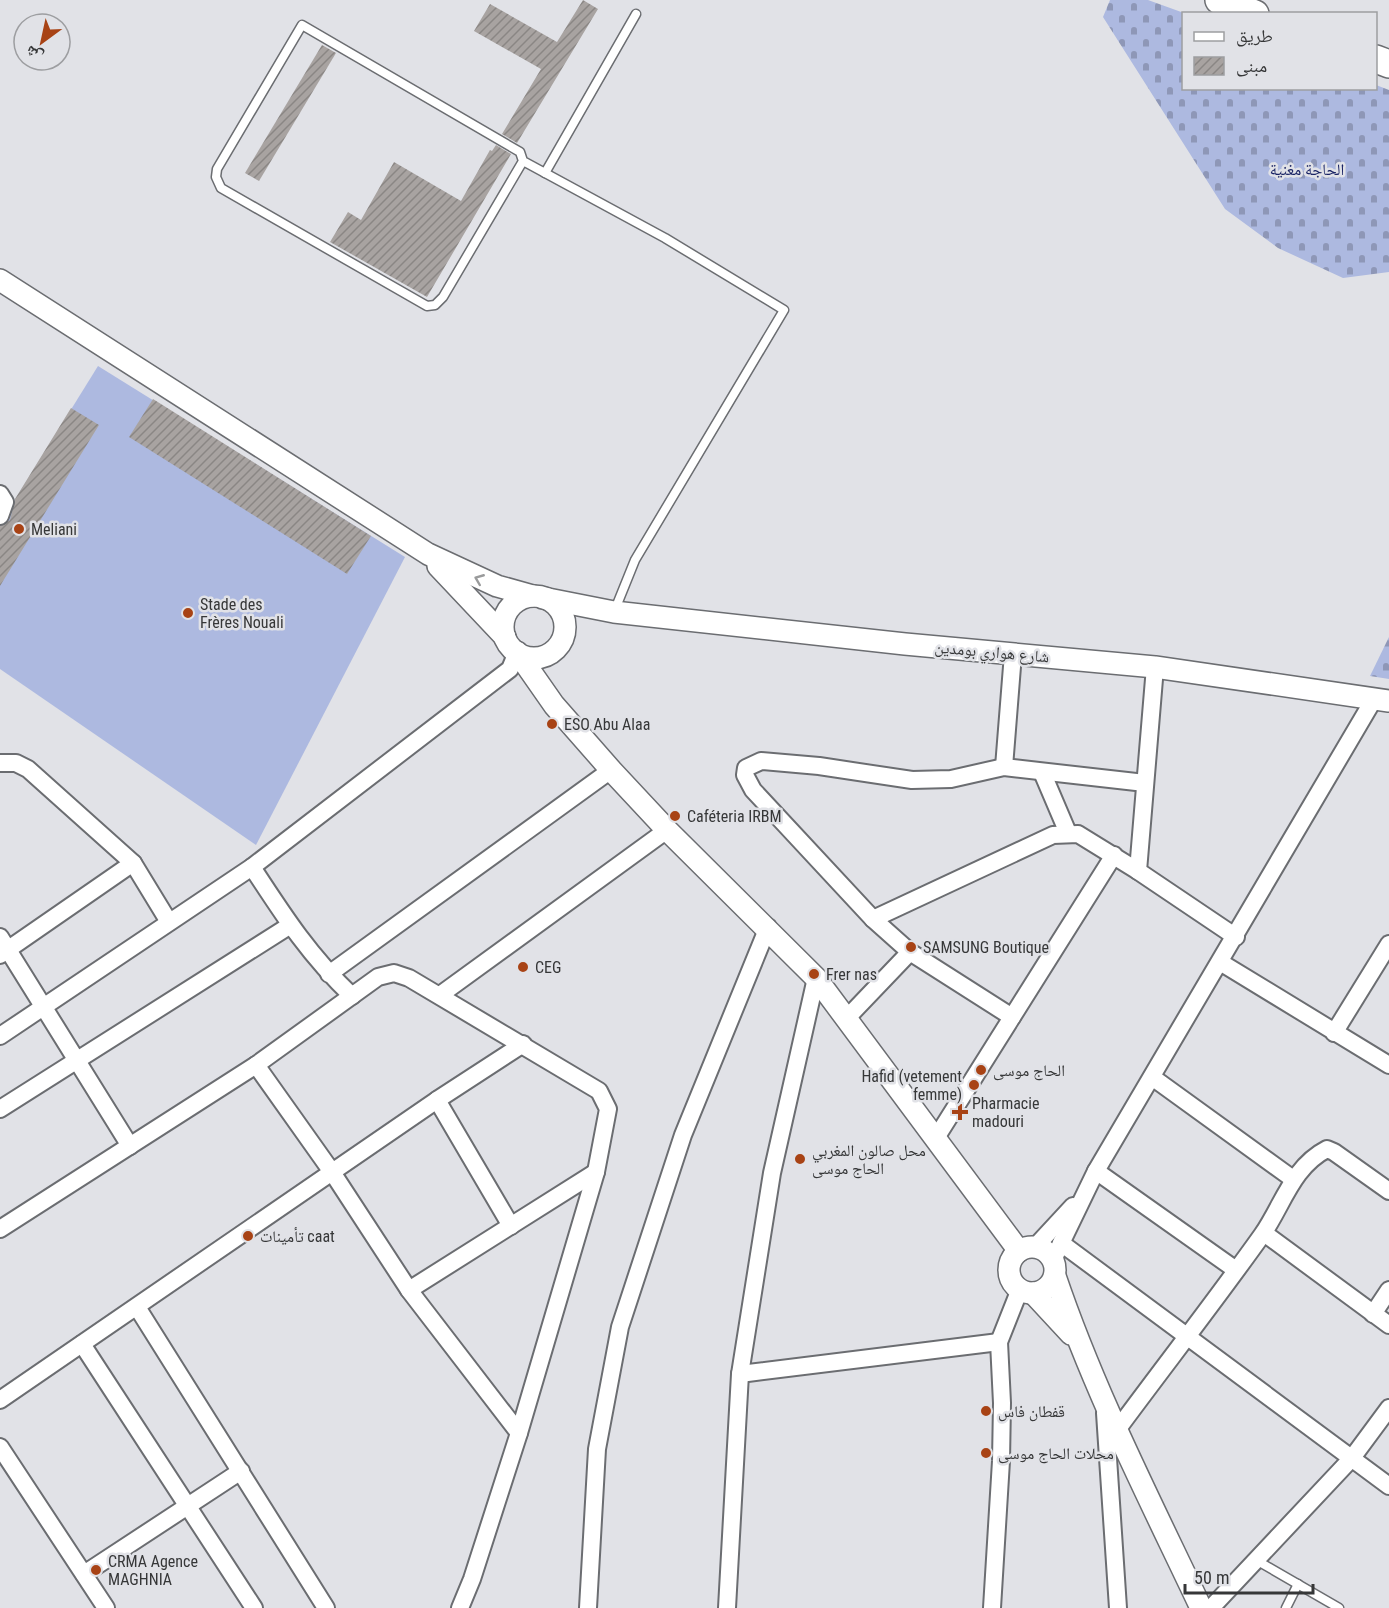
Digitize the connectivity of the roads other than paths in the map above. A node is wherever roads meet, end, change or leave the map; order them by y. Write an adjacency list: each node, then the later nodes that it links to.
1 (1219, 0): 2 (main road)
2 (1250, 12)
3 (636, 14): 5 (lane)
4 (523, 161): 4 (lane); 5 (lane)
5 (545, 173): 12 (lane)
6 (0, 280): 9 (street)
7 (0, 494): 8 (street)
8 (0, 516)
9 (428, 554): 10 (street, شارع هواري بومدين, one-way to 9); 14 (street)
10 (538, 597): 11 (street, شارع هواري بومدين); 13 (street); 14 (street)
11 (593, 609): 12 (street, شارع هواري بومدين); 13 (street)
12 (614, 612): 15 (street, شارع هواري بومدين)
13 (562, 638): 14 (street); 18 (street)
14 (511, 645): 18 (street); 28 (street)
15 (1013, 654): 16 (street, شارع هواري بومدين); 20 (street)
16 (1155, 667): 17 (street, شارع هواري بومدين); 23 (street)
17 (1385, 702): 34 (street)
18 (554, 705): 21 (street)
19 (0, 763): 27 (street)
20 (1004, 767): 22 (street); 30 (street)
21 (611, 770): 24 (street); 39 (street)
22 (1042, 772): 23 (street); 25 (street)
23 (1145, 783): 29 (street)
24 (667, 830): 33 (street); 41 (street)
25 (1068, 832): 26 (street); 30 (street)
26 (1114, 855): 29 (street); 44 (street)
27 (133, 863): 31 (street); 36 (street)
28 (252, 867): 31 (street); 32 (street)
29 (1138, 871): 34 (street)
30 (873, 919): 37 (street)
31 (169, 922): 43 (street)
32 (289, 926): 39 (street); 49 (street)
33 (768, 927): 40 (street); 97 (street)
34 (1236, 937): 38 (street)
35 (1389, 944): 46 (street)
36 (3, 947): 43 (street)
37 (910, 951): 44 (street); 45 (street)
38 (1220, 962): 46 (street); 52 (street)
39 (329, 974): 42 (street)
40 (816, 978): 45 (street); 79 (street)
41 (440, 995): 42 (street); 48 (street)
42 (352, 996): 50 (street)
43 (44, 1005): 47 (street); 49 (street)
44 (1012, 1017): 55 (street)
45 (846, 1019): 55 (street)
46 (1334, 1034): 51 (street)
47 (0, 1036)
48 (523, 1044): 53 (street); 59 (street)
49 (79, 1060): 54 (street); 56 (street)
50 (256, 1065): 56 (street); 58 (street)
51 (1389, 1065)
52 (1152, 1077): 57 (street); 60 (street)
53 (437, 1100): 58 (street); 63 (street)
54 (0, 1109)
55 (936, 1138): 66 (street)
56 (130, 1146): 64 (street)
57 (1096, 1171): 62 (street); 68 (street)
58 (332, 1172): 69 (street); 72 (street)
59 (596, 1172): 63 (street); 84 (street)
60 (1293, 1179): 61 (street); 65 (street)
61 (1389, 1191)
62 (1082, 1197): 66 (street); 67 (street)
63 (511, 1226): 69 (street)
64 (0, 1229)
65 (1264, 1233): 68 (street); 73 (street)
66 (1027, 1249): 67 (street); 71 (street)
67 (1056, 1260): 71 (street); 75 (street); 76 (street)
68 (1236, 1270): 75 (street)
69 (409, 1290): 84 (street)
70 (1389, 1290): 73 (street)
71 (1027, 1291): 76 (street); 77 (street)
72 (136, 1307): 78 (street); 87 (street)
73 (1373, 1314): 74 (street)
74 (1389, 1324)
75 (1188, 1335): 83 (street); 86 (street)
76 (1076, 1338): 81 (street)
77 (999, 1342): 79 (street); 99 (street)
78 (82, 1344): 80 (street); 89 (street)
79 (740, 1374): 98 (street)
80 (0, 1400)
81 (1104, 1406): 83 (street); 100 (street)
82 (1389, 1408): 86 (street)
83 (1117, 1430): 101 (street)
84 (519, 1433): 96 (street)
85 (0, 1447): 91 (street)
86 (1352, 1458): 88 (street); 90 (street)
87 (241, 1471): 89 (street); 95 (street)
88 (1389, 1486)
89 (188, 1507): 91 (street); 94 (street)
90 (1256, 1560): 92 (lane); 102 (street)
91 (84, 1574): 93 (street)
92 (1298, 1584): 103 (lane); 104 (lane)
93 (106, 1608)
94 (254, 1608)
95 (326, 1608)
96 (460, 1608)
97 (588, 1608)
98 (727, 1608)
99 (992, 1608)
100 (1118, 1608)
101 (1201, 1608)
102 (1211, 1608)
103 (1286, 1608)
104 (1339, 1608)

